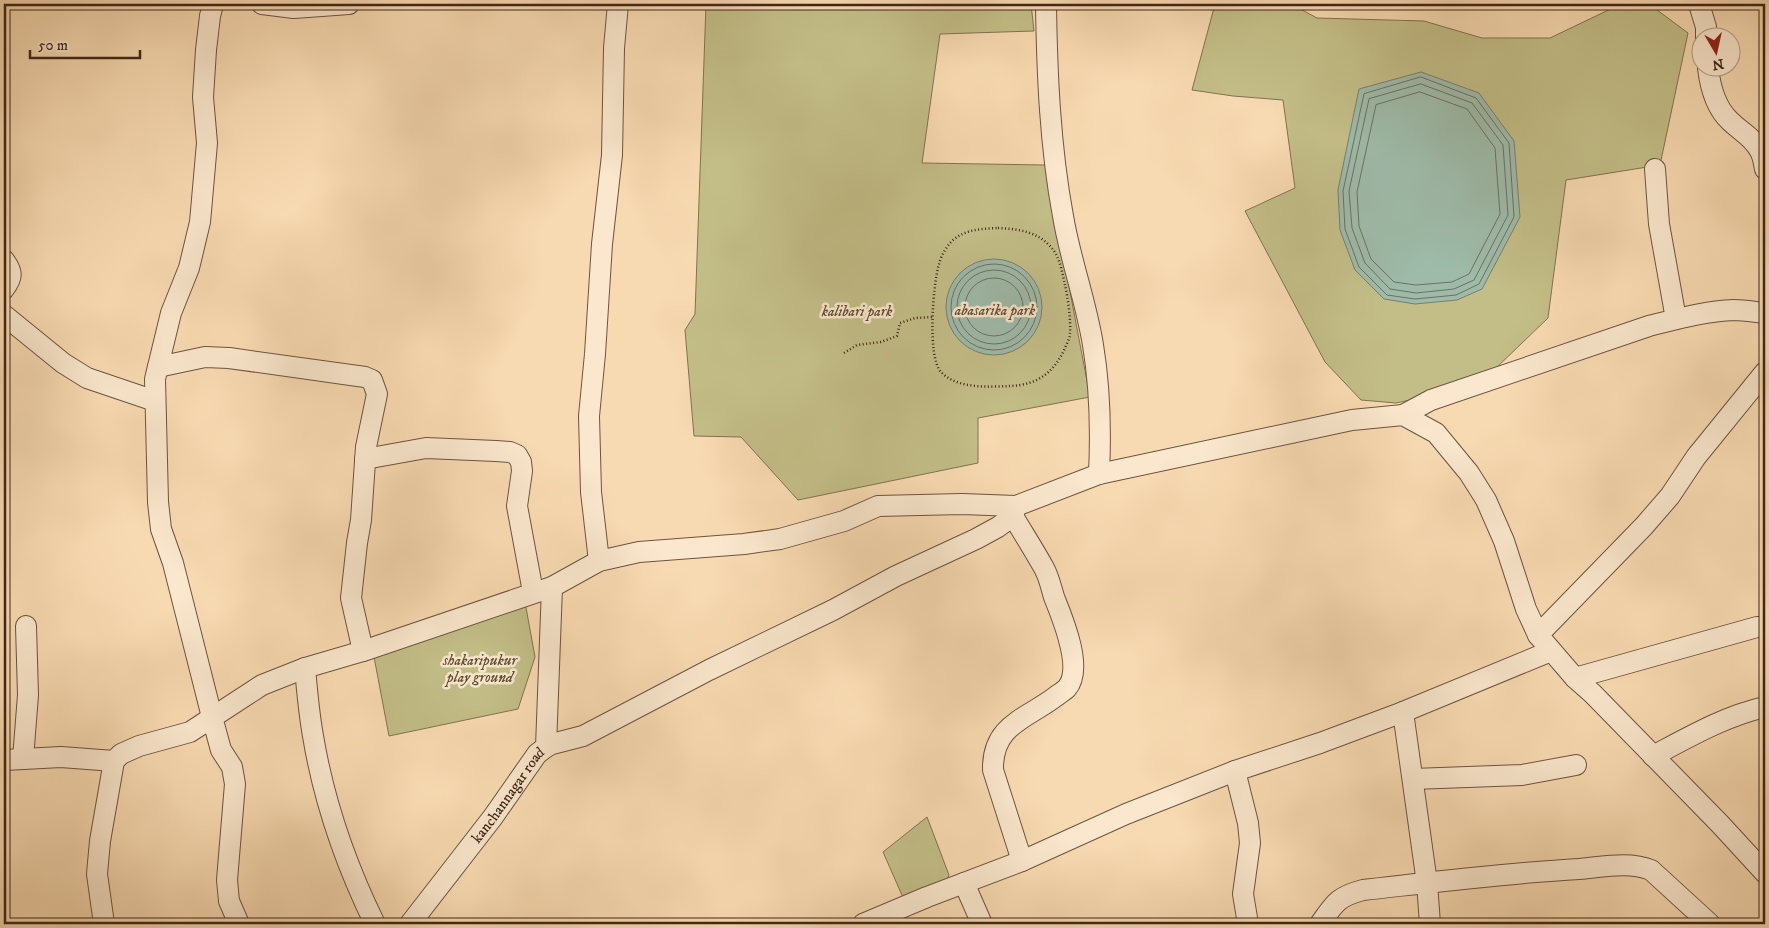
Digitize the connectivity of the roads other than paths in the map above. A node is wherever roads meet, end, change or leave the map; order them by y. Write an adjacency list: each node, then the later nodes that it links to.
1 (213, 4): 16 (street)
2 (262, 4): 3 (street)
3 (349, 4)
4 (618, 4): 23 (street)
5 (1046, 4): 21 (street)
6 (1699, 4): 7 (street)
7 (1706, 28)
8 (1709, 78): 10 (street)
9 (1655, 169): 15 (street)
10 (1765, 170)
11 (4, 260): 12 (street)
12 (4, 289)
13 (1765, 312): 15 (street)
14 (4, 315): 18 (street)
15 (1676, 319): 19 (street)
16 (158, 367): 18 (street); 20 (street)
17 (1765, 372): 27 (street)
18 (155, 401): 34 (street)
19 (1403, 415): 21 (street); 27 (street)
20 (365, 459): 24 (street, kanchannagar road); 28 (street)
21 (1099, 474): 22 (street)
22 (1014, 511): 23 (street); 35 (street); 42 (street)
23 (599, 561): 24 (street)
24 (542, 589): 28 (street); 35 (street, kanchannagar road)
25 (26, 626): 37 (street)
26 (1765, 627): 31 (street)
27 (1538, 635): 29 (street)
28 (363, 651): 30 (street)
29 (1551, 651): 31 (street); 33 (street)
30 (305, 668): 34 (street); 48 (street)
31 (1575, 678): 36 (street)
32 (1765, 707): 36 (street)
33 (1403, 712): 40 (street); 41 (street)
34 (212, 718): 38 (street); 47 (street)
35 (546, 747): 49 (street, kanchannagar road)
36 (1653, 756): 43 (street)
37 (13, 760): 38 (street)
38 (114, 761): 46 (street)
39 (1576, 765): 41 (street)
40 (1234, 771): 42 (street); 52 (street)
41 (1413, 779): 45 (street)
42 (1022, 861): 44 (street)
43 (1765, 873)
44 (964, 883): 50 (street); 51 (street)
45 (1427, 883): 53 (street); 54 (street); 55 (street)
46 (104, 924)
47 (239, 924)
48 (375, 924)
49 (410, 924)
50 (863, 924)
51 (982, 924)
52 (1248, 924)
53 (1320, 924)
54 (1430, 924)
55 (1710, 924)

